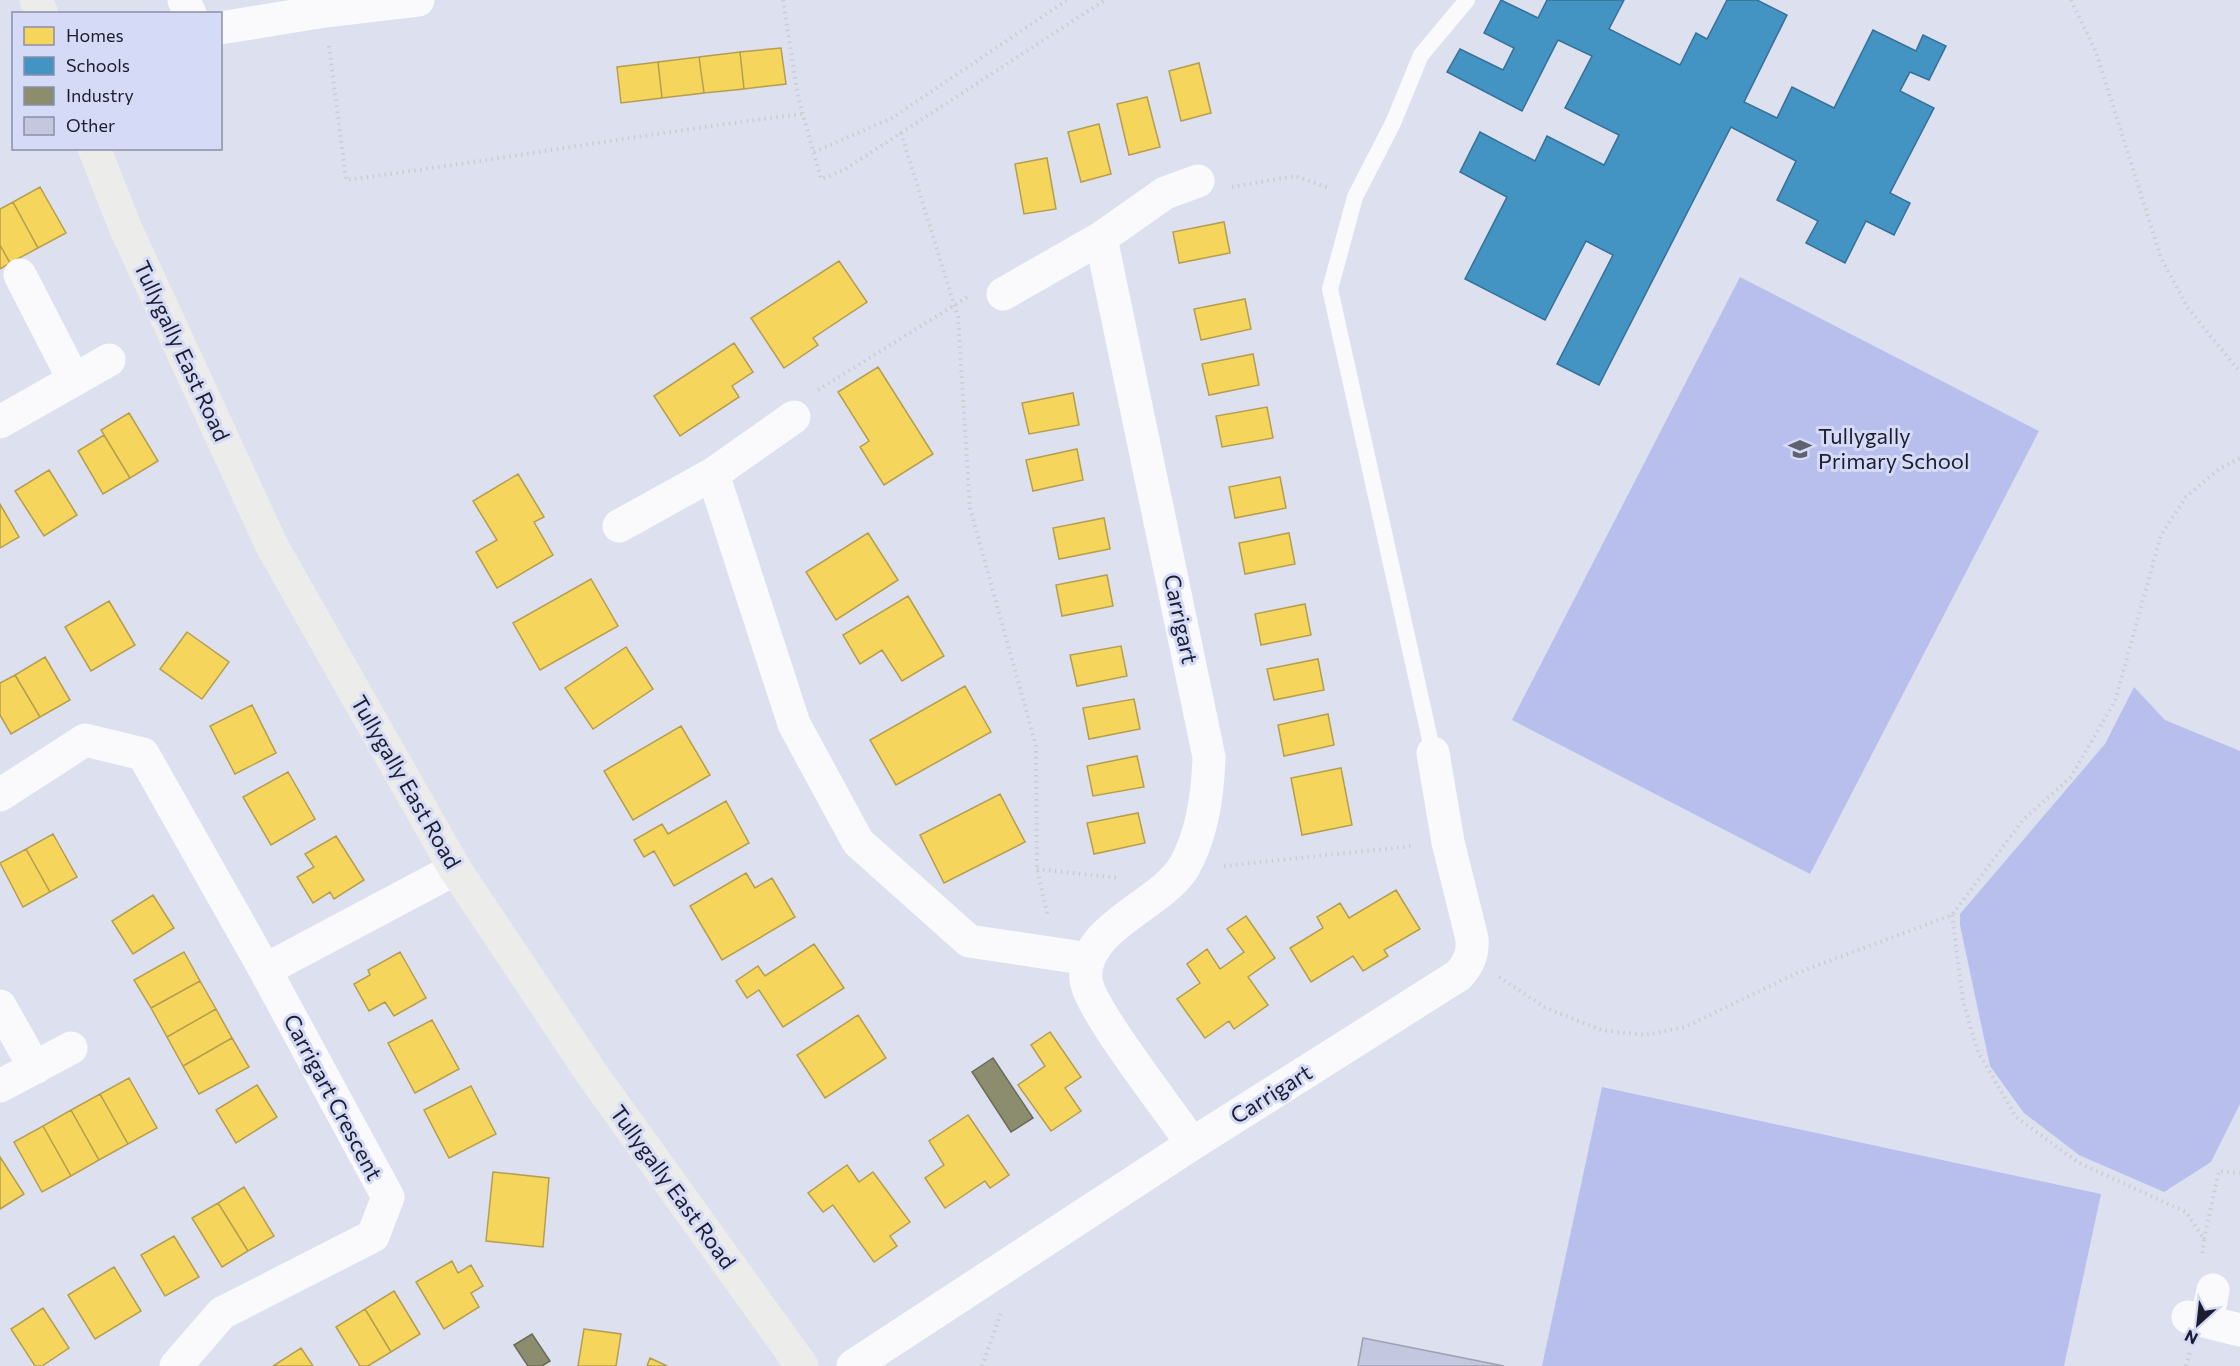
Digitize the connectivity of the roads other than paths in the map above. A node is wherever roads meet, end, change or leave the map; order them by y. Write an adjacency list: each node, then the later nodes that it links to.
1 (418, 0): 3 (street)
2 (1467, 0): 15 (lane)
3 (222, 28)
4 (95, 150): 17 (street, Tullygally East Road)
5 (1210, 185): 6 (street)
6 (1101, 238): 8 (street); 18 (street, Carrigart)
7 (20, 275): 10 (street)
8 (1003, 294)
9 (109, 360): 10 (street)
10 (74, 380): 12 (street)
11 (794, 417): 13 (street)
12 (0, 422)
13 (713, 474): 14 (street); 18 (street)
14 (619, 526)
15 (1433, 753): 24 (street, Carrigart)
16 (0, 795): 19 (street, Carrigart Crescent)
17 (455, 869): 19 (street); 28 (street, Tullygally East Road)
18 (1089, 959): 24 (street)
19 (265, 970): 27 (street, Carrigart Crescent)
20 (0, 1006): 22 (street)
21 (71, 1048): 22 (street)
22 (35, 1068): 23 (street)
23 (0, 1086)
24 (1192, 1144): 29 (street, Carrigart)
25 (2203, 1309): 26 (street)
26 (2240, 1330)
27 (176, 1366)
28 (802, 1366)
29 (853, 1366)

